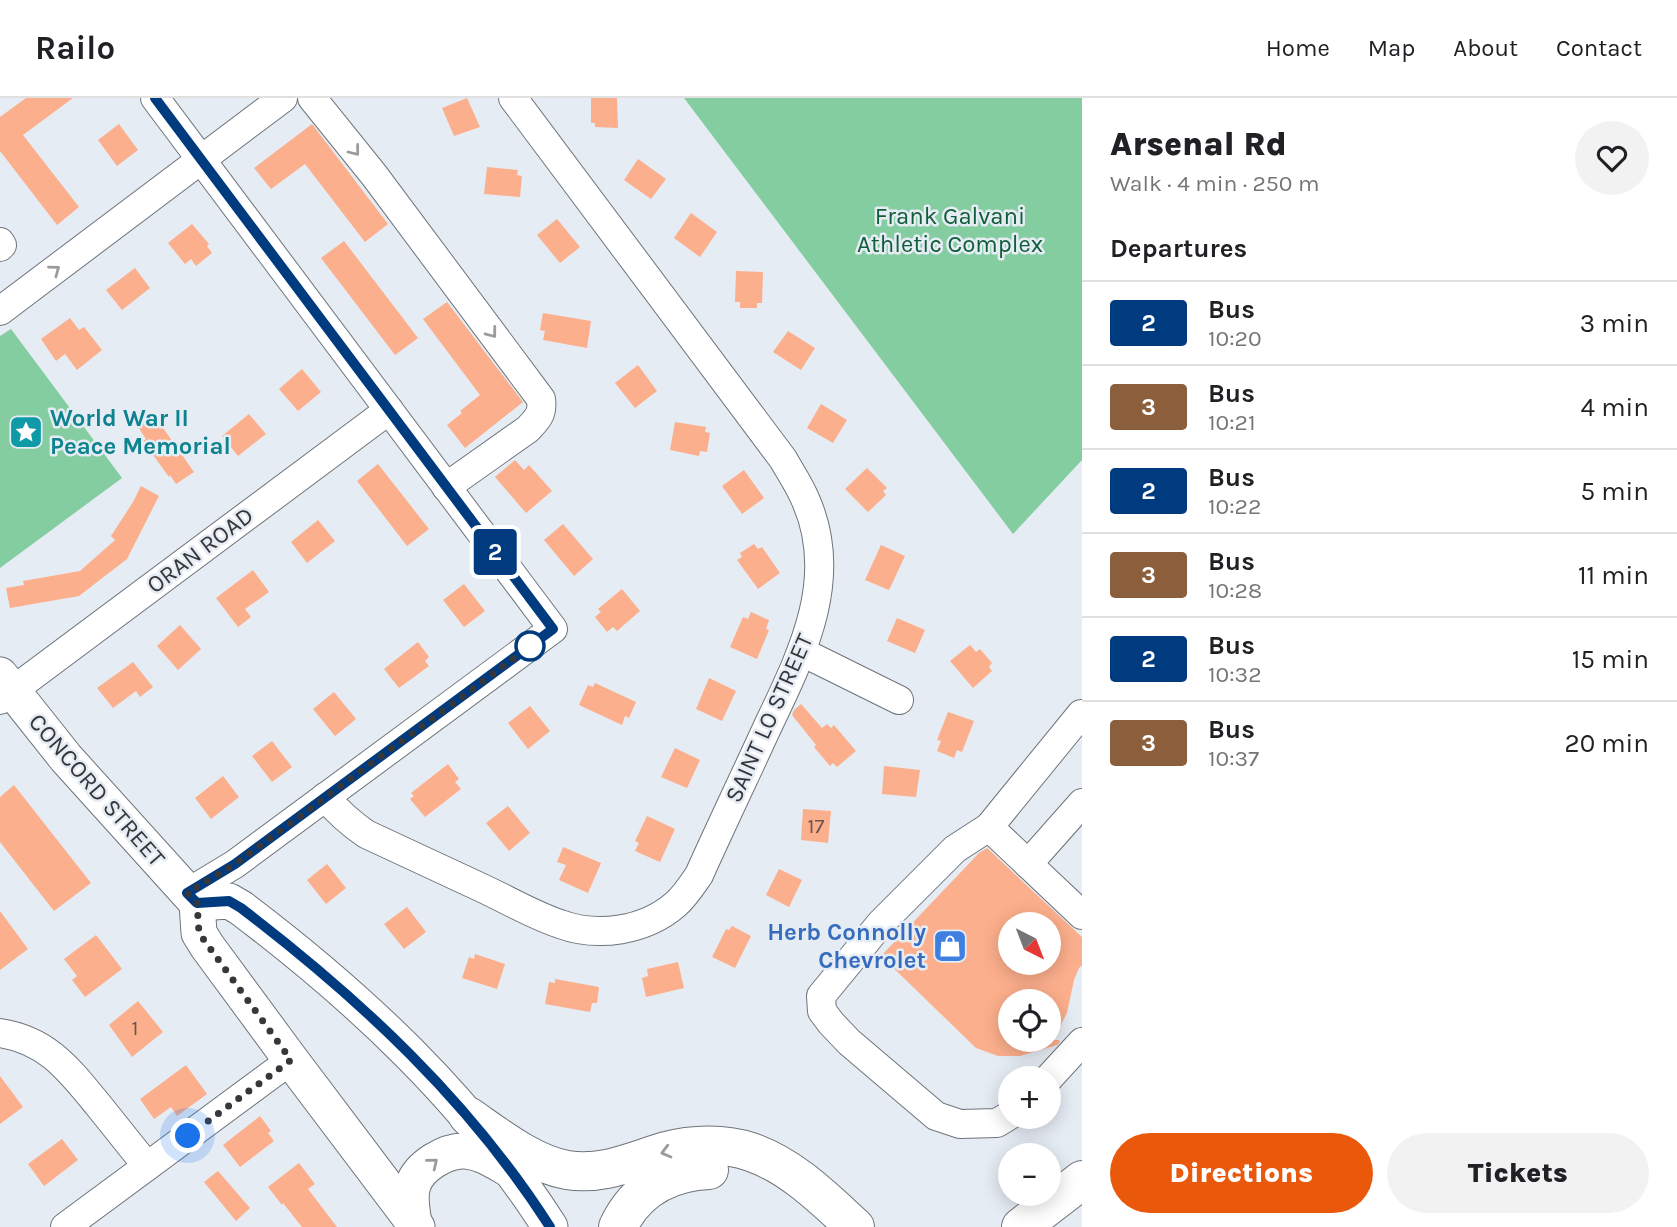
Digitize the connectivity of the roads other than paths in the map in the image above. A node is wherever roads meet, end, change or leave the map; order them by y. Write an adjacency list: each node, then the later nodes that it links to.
1 (155, 98): 5 (street)
2 (284, 98): 5 (street)
3 (312, 98): 8 (street, one-way to 8)
4 (513, 98): 9 (street, SAINT LO STREET)
5 (201, 160): 6 (street, one-way to 5); 7 (street)
6 (0, 310)
7 (388, 410): 8 (street); 10 (street, ORAN ROAD)
8 (446, 487): 13 (street)
9 (802, 652): 11 (street); 13 (street, SAINT LO STREET)
10 (4, 689): 17 (main road, CONCORD STREET)
11 (899, 699)
12 (1082, 716): 15 (street)
13 (326, 797): 17 (street)
14 (1082, 803): 16 (street)
15 (989, 827): 16 (street); 24 (street)
16 (1027, 864): 18 (street)
17 (192, 898): 21 (main road); 23 (main road)
18 (1080, 908)
19 (0, 1032): 25 (street)
20 (1082, 1042): 22 (street)
21 (291, 1060): 25 (street); 29 (main road)
22 (1060, 1066)
23 (468, 1116): 26 (main road); 34 (highway, one-way to 23)
24 (998, 1122)
25 (147, 1167): 30 (street)
26 (513, 1172): 29 (main road, one-way to 26); 31 (main road)
27 (1082, 1180): 35 (highway)
28 (1082, 1189): 36 (highway)
29 (415, 1225)
30 (65, 1227)
31 (550, 1227)
32 (618, 1227): 33 (highway)
33 (820, 1227)
34 (855, 1227)
35 (1021, 1227)
36 (1046, 1227)

